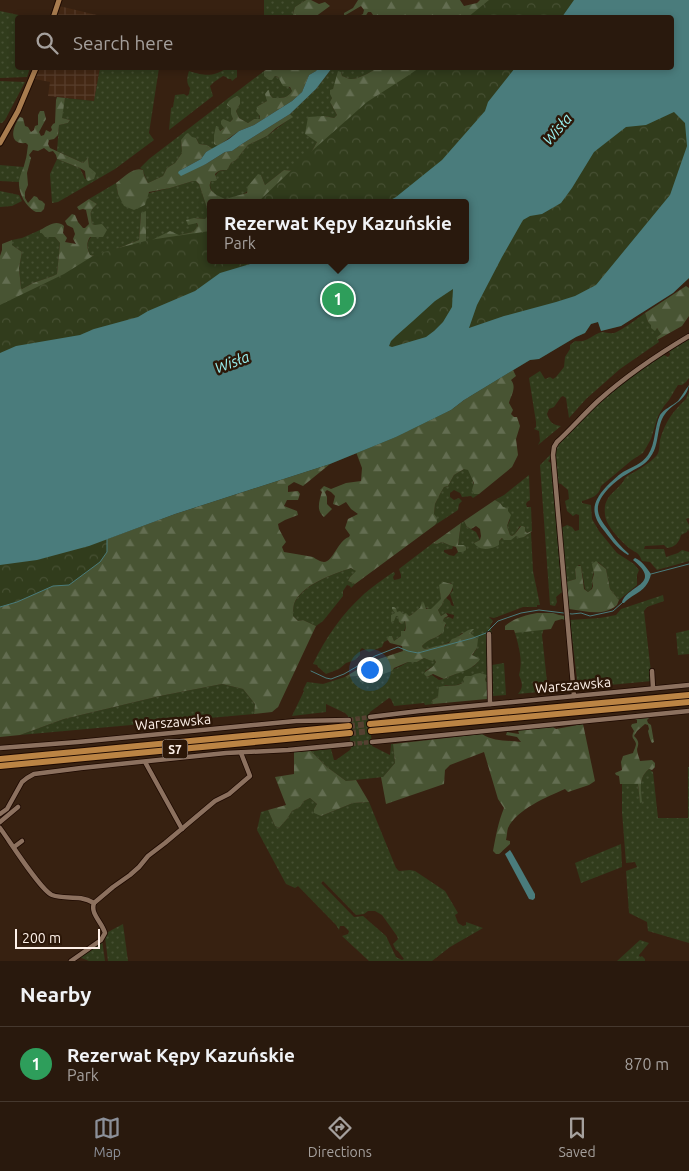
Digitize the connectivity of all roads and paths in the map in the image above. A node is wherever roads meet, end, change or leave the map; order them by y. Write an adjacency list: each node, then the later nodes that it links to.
1 (59, 0): 2 (main road)
2 (54, 15)
3 (35, 70): 4 (main road)
4 (0, 142)
5 (689, 336): 11 (street)
6 (489, 634): 13 (street)
7 (652, 671): 9 (street)
8 (689, 685): 9 (street, Warszawska)
9 (653, 688): 11 (street, Warszawska)
10 (689, 695): 15 (highway)
11 (574, 696): 13 (street, Warszawska)
12 (689, 702): 15 (highway)
13 (490, 704): 15 (street, Warszawska)
14 (687, 711): 17 (street)
15 (370, 724)
16 (349, 726): 19 (street, Warszawska); 21 (highway, S7); 23 (highway, S7)
17 (372, 742)
18 (351, 744): 20 (street)
19 (0, 748)
20 (241, 753): 22 (street); 28 (street)
21 (0, 759)
22 (145, 762): 25 (street); 28 (street)
23 (0, 766)
24 (18, 807): 26 (street)
25 (0, 814)
26 (0, 822)
27 (0, 828): 30 (street)
28 (182, 829): 31 (street)
29 (22, 841): 30 (street)
30 (14, 847): 31 (street)
31 (94, 903): 32 (street)
32 (71, 961)

